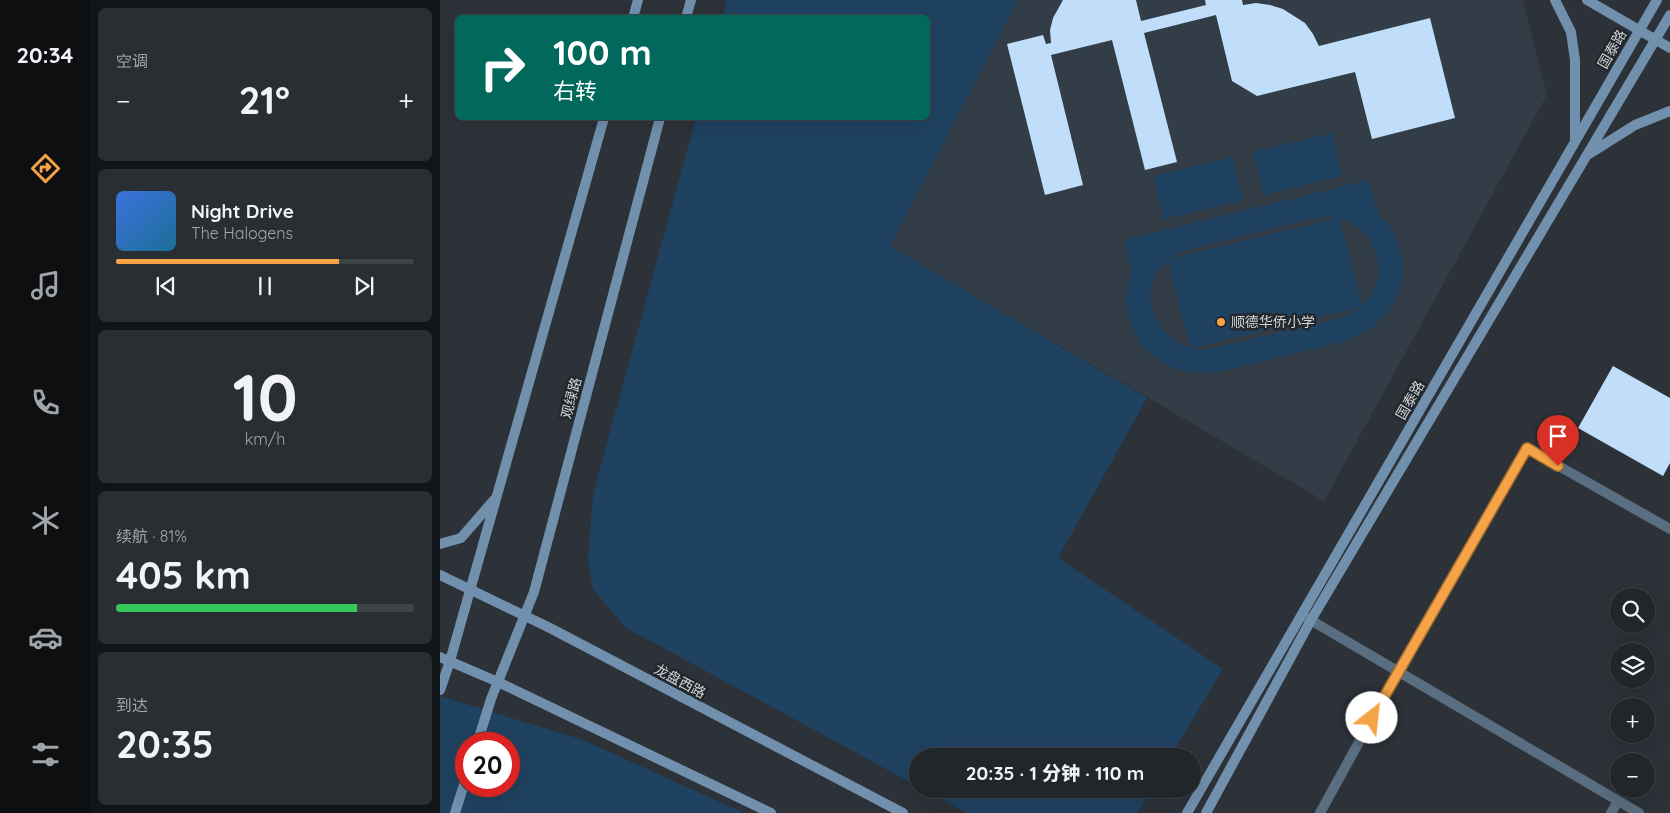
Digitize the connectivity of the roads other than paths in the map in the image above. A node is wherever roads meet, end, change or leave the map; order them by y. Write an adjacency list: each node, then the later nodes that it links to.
1 (638, 0): 6 (street)
2 (691, 0): 7 (street)
3 (1555, 0): 15 (street)
4 (1587, 0): 9 (street)
5 (1657, 0): 9 (street, 国泰路)
6 (634, 15)
7 (687, 15)
8 (1670, 15): 10 (street, 国泰路)
9 (1639, 30): 10 (street); 15 (street, 国泰路)
10 (1655, 40): 11 (street); 16 (street, 国泰路)
11 (1670, 48)
12 (1670, 111): 16 (street)
13 (603, 120): 17 (street)
14 (659, 120): 22 (street, 观绿路)
15 (1575, 140): 23 (street, 国泰路)
16 (1586, 156): 23 (street, 国泰路)
17 (496, 497): 19 (street); 21 (street)
18 (1670, 529): 25 (lane)
19 (440, 544)
20 (442, 576): 21 (street, 龙盘西路)
21 (470, 589): 22 (street, 龙盘西路); 24 (street)
22 (524, 617): 26 (street, 观绿路); 33 (street, 龙盘西路)
23 (1306, 617): 25 (lane); 34 (street, 国泰路); 35 (street, 国泰路)
24 (445, 659): 26 (street); 27 (street)
25 (1398, 671): 30 (lane); 36 (lane)
26 (498, 682): 28 (street, 观绿路); 32 (street)
27 (440, 690)
28 (481, 732)
29 (460, 797): 31 (street)
30 (1618, 800): 37 (lane); 38 (lane)
31 (455, 813)
32 (772, 813)
33 (903, 813)
34 (1187, 813)
35 (1206, 813)
36 (1320, 813)
37 (1611, 813)
38 (1639, 813)

